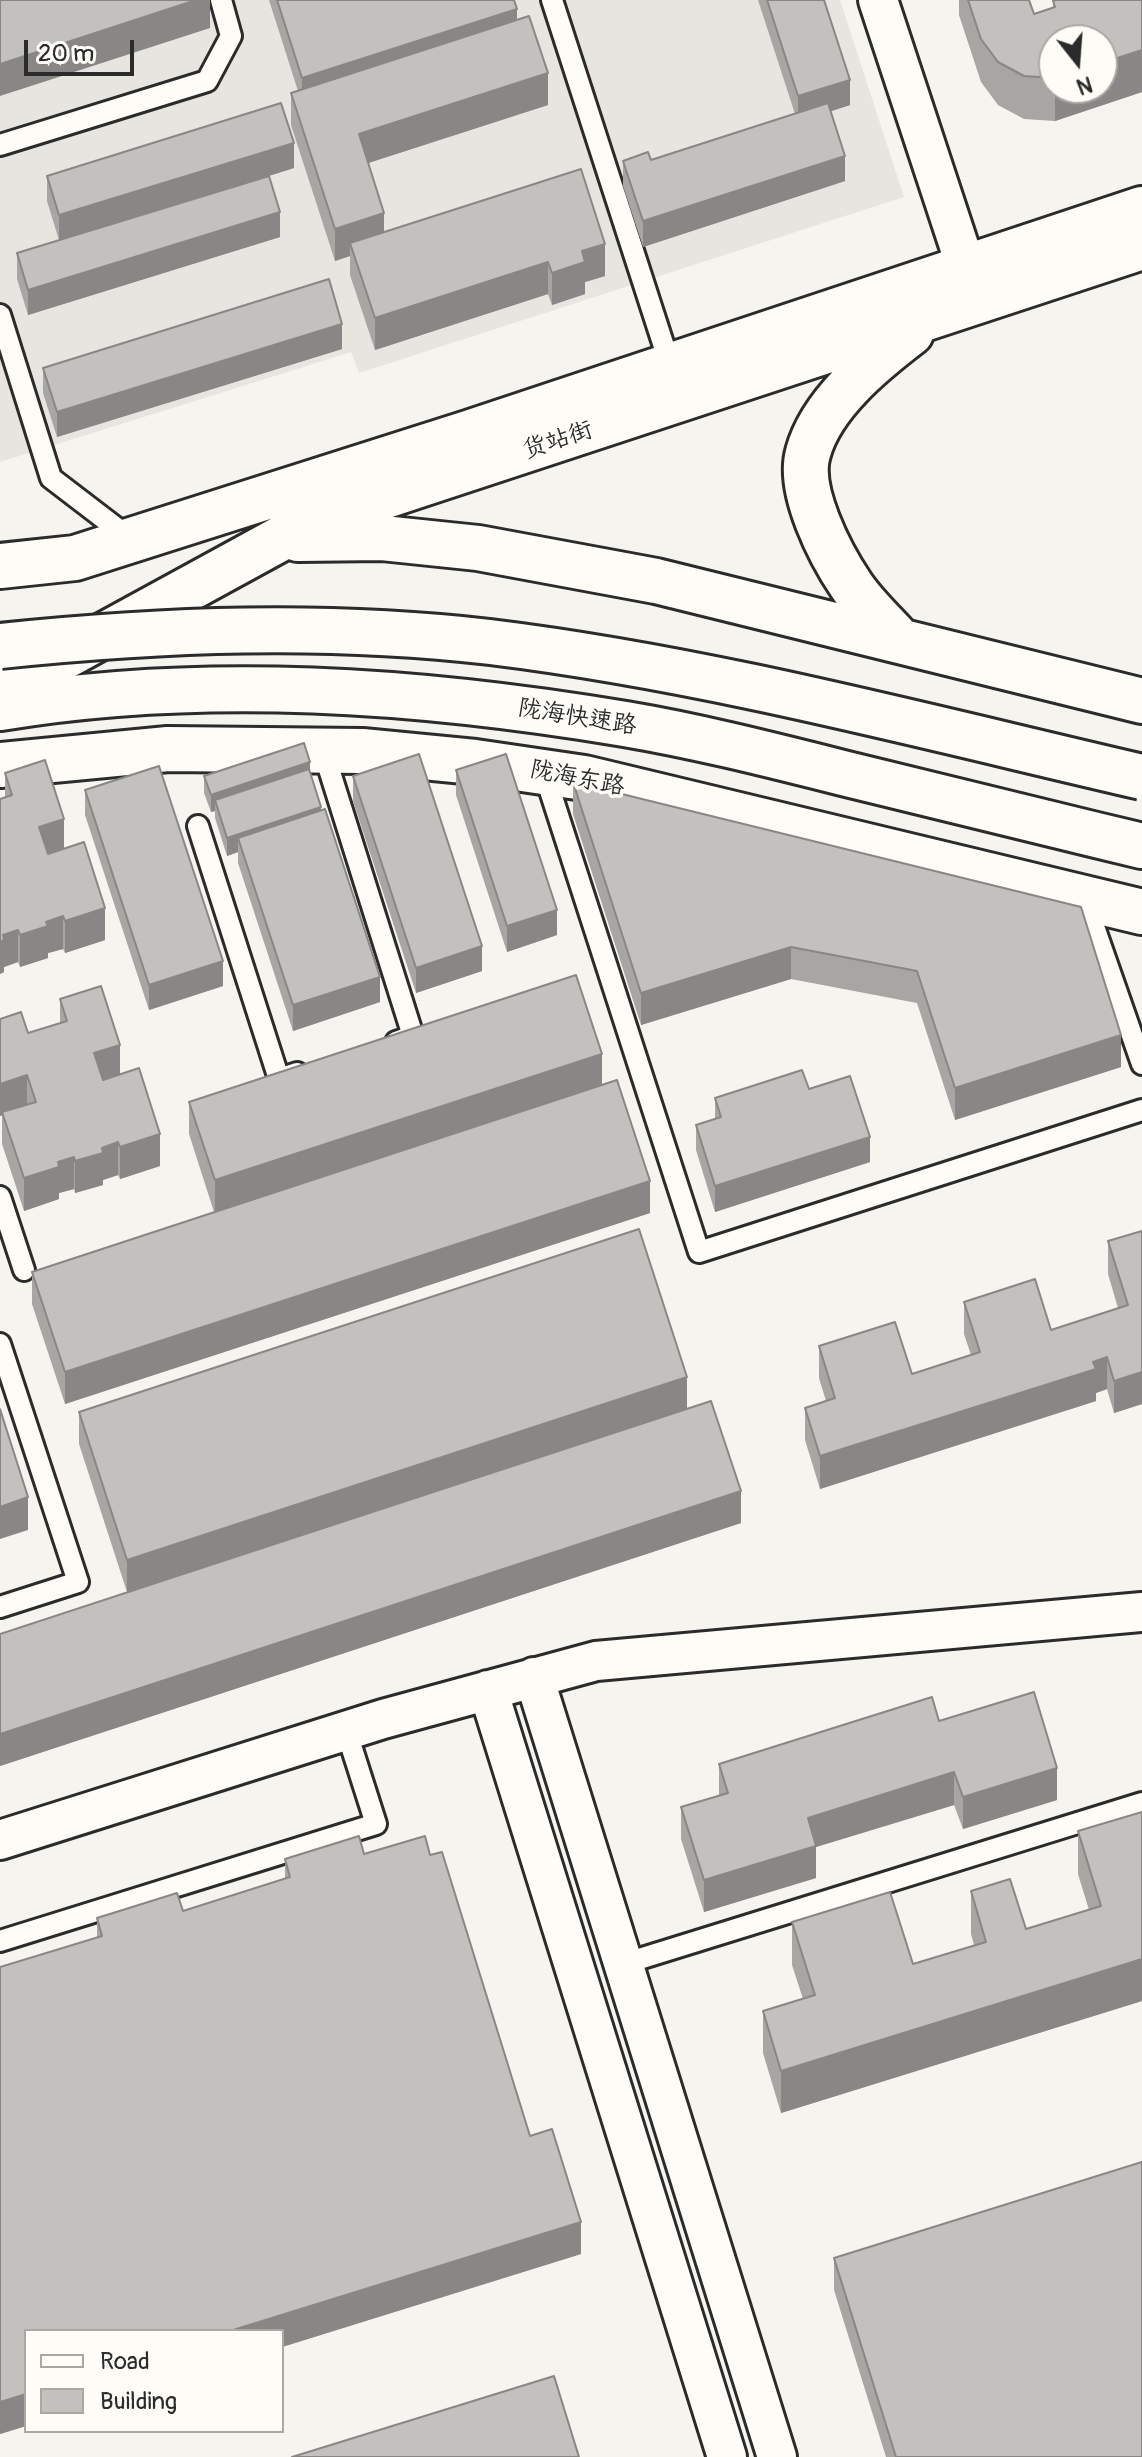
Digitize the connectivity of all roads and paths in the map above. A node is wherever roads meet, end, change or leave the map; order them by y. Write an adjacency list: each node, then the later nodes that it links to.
1 (221, 0): 4 (lane)
2 (552, 0): 10 (lane)
3 (878, 0): 7 (street)
4 (0, 145)
5 (1142, 209): 7 (main road, 货站街)
6 (1142, 247): 9 (main road, 货站街)
7 (966, 267): 10 (main road, 货站街)
8 (0, 315): 12 (lane)
9 (931, 317): 11 (main road, 货站街); 15 (main road)
10 (670, 365): 12 (main road, 货站街)
11 (280, 539): 13 (main road); 15 (main road); 17 (main road, 货站街)
12 (132, 540): 13 (main road, 货站街)
13 (75, 558): 14 (main road, 货站街)
14 (0, 566)
15 (900, 641): 18 (main road)
16 (0, 646): 23 (main road, bridge)
17 (0, 692)
18 (1142, 701)
19 (0, 708): 25 (main road, 陇海快速路)
20 (323, 750): 21 (main road, 陇海东路); 22 (main road, 陇海东路); 28 (lane)
21 (0, 765)
22 (544, 772): 26 (main road, 陇海东路); 31 (lane)
23 (1142, 777)
24 (198, 826): 30 (lane)
25 (1142, 846)
26 (1084, 897): 27 (main road, 陇海东路); 29 (lane)
27 (1142, 912)
28 (383, 1046)
29 (1142, 1064)
30 (309, 1070)
31 (1142, 1110)
32 (0, 1197): 33 (lane)
33 (24, 1270)
34 (0, 1344): 35 (lane)
35 (0, 1607)
36 (1142, 1612): 37 (street)
37 (534, 1677): 38 (street); 43 (street)
38 (488, 1690): 39 (street); 44 (street)
39 (346, 1730): 41 (street); 42 (lane)
40 (1142, 1803): 43 (lane)
41 (0, 1840)
42 (0, 1941)
43 (623, 1964): 45 (street)
44 (727, 2457)
45 (777, 2457)

